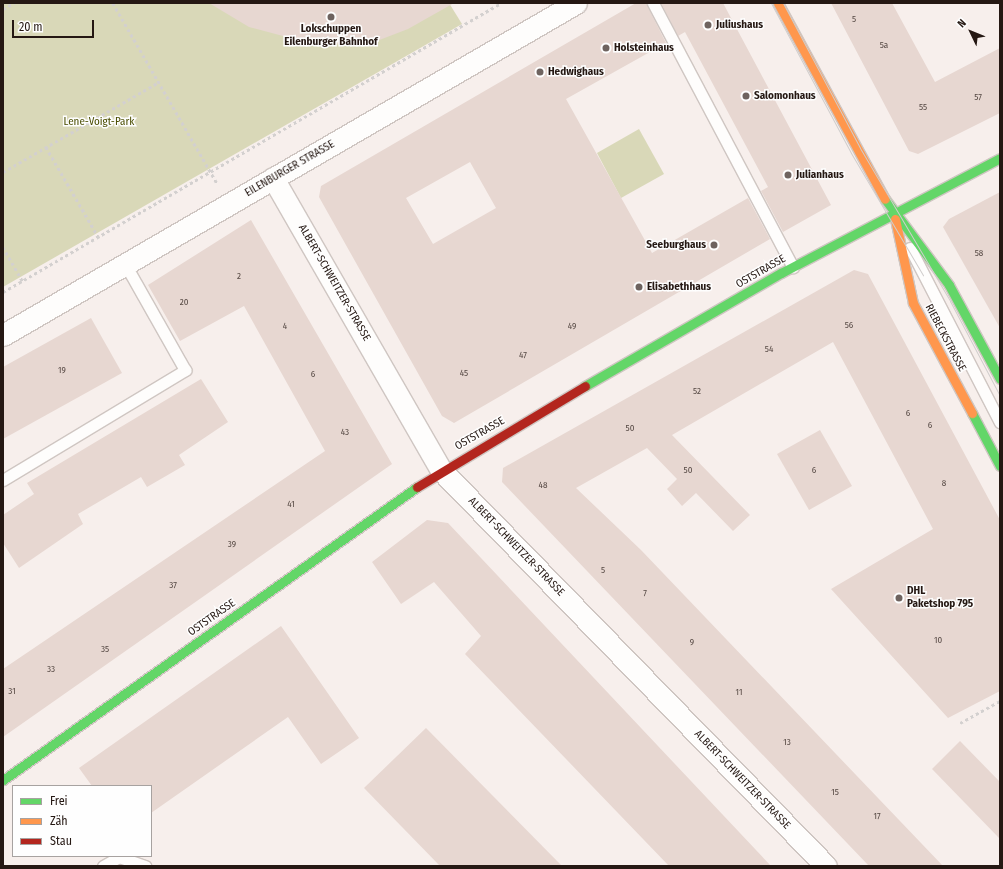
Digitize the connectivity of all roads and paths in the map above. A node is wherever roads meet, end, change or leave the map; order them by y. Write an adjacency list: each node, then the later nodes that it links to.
1 (14, 3): 7 (path)
2 (113, 3): 9 (path)
3 (501, 3): 13 (path)
4 (576, 3): 14 (street, EILENBURGER STRASSE)
5 (653, 3): 20 (lane)
6 (778, 3): 16 (street, RIEBECKSTRASSE)
7 (9, 4): 8 (path)
8 (3, 10)
9 (159, 82): 10 (path); 13 (path)
10 (46, 147): 12 (path); 17 (path)
11 (1000, 158): 16 (street, OSTSTRASSE)
12 (3, 172)
13 (211, 173): 15 (path); 17 (path)
14 (273, 178): 15 (street, EILENBURGER STRASSE); 27 (street, ALBERT-SCHWEITZER-STRASSE)
15 (230, 204): 19 (street, EILENBURGER STRASSE)
16 (894, 212): 20 (street, OSTSTRASSE); 24 (street, RIEBECKSTRASSE); 25 (lane); 26 (street, RIEBECKSTRASSE)
17 (99, 238): 21 (path)
18 (3, 247): 21 (path)
19 (125, 264): 23 (street, EILENBURGER STRASSE); 28 (lane)
20 (793, 267): 27 (street, OSTSTRASSE)
21 (23, 281): 22 (path)
22 (3, 292)
23 (3, 335)
24 (1000, 379)
25 (1000, 422)
26 (1000, 466)
27 (441, 470): 31 (street, OSTSTRASSE); 34 (street, ALBERT-SCHWEITZER-STRASSE)
28 (3, 480)
29 (1000, 701): 30 (path)
30 (960, 723)
31 (3, 780)
32 (103, 866): 33 (lane)
33 (145, 866)
34 (826, 866)

